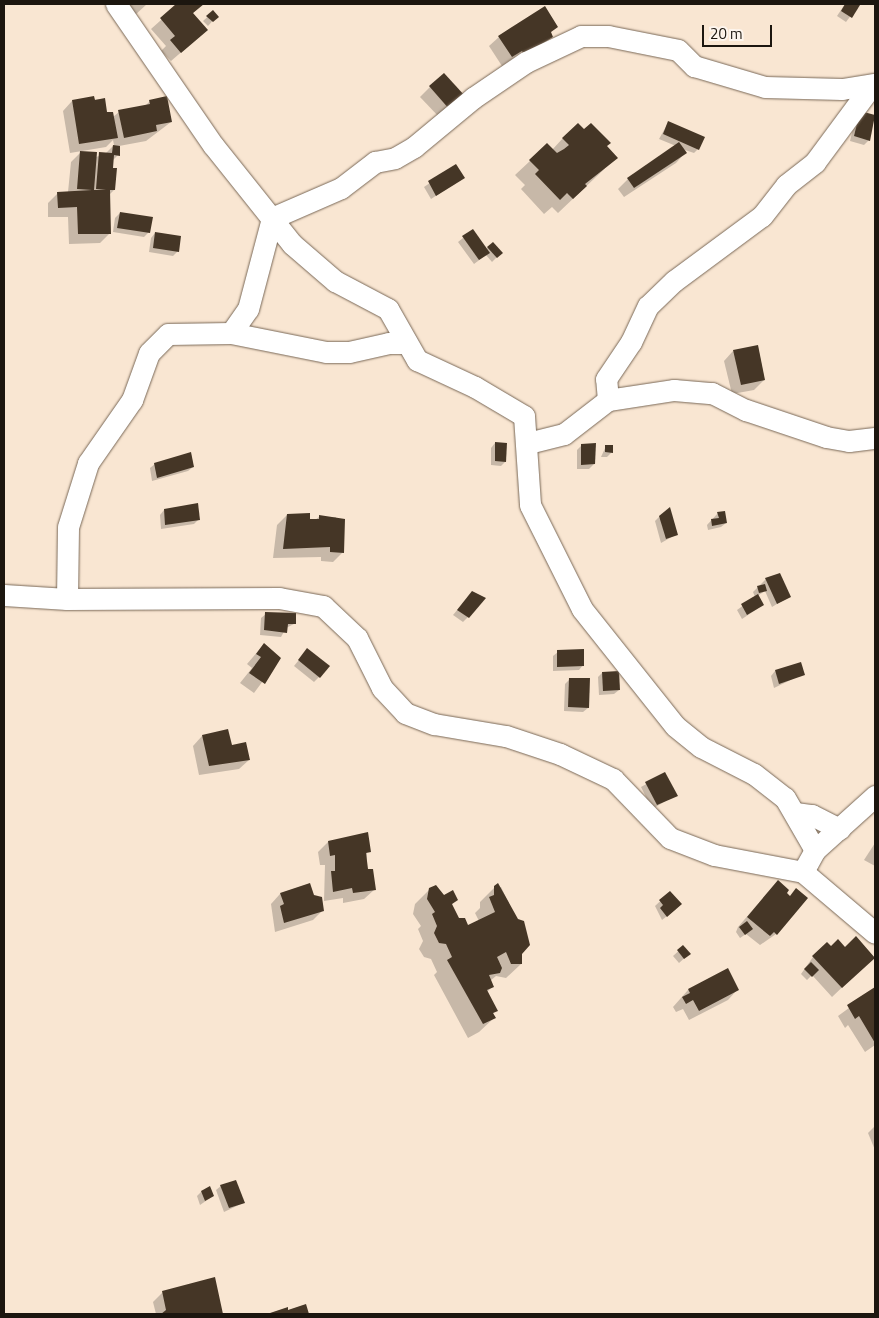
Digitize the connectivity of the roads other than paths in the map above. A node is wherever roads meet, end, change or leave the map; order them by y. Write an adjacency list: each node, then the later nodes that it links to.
1 (116, 4): 3 (street)
2 (874, 84): 3 (street); 6 (street)
3 (272, 218): 4 (street); 5 (street)
4 (231, 333): 5 (street); 10 (street)
5 (407, 343): 8 (street)
6 (608, 400): 7 (street); 8 (street)
7 (875, 438)
8 (528, 443): 12 (street)
9 (4, 595): 10 (street)
10 (67, 600): 15 (street)
11 (875, 796): 13 (street)
12 (795, 813): 13 (street); 14 (street)
13 (840, 830): 14 (street)
14 (815, 850): 15 (street)
15 (803, 872): 16 (street)
16 (875, 933)

